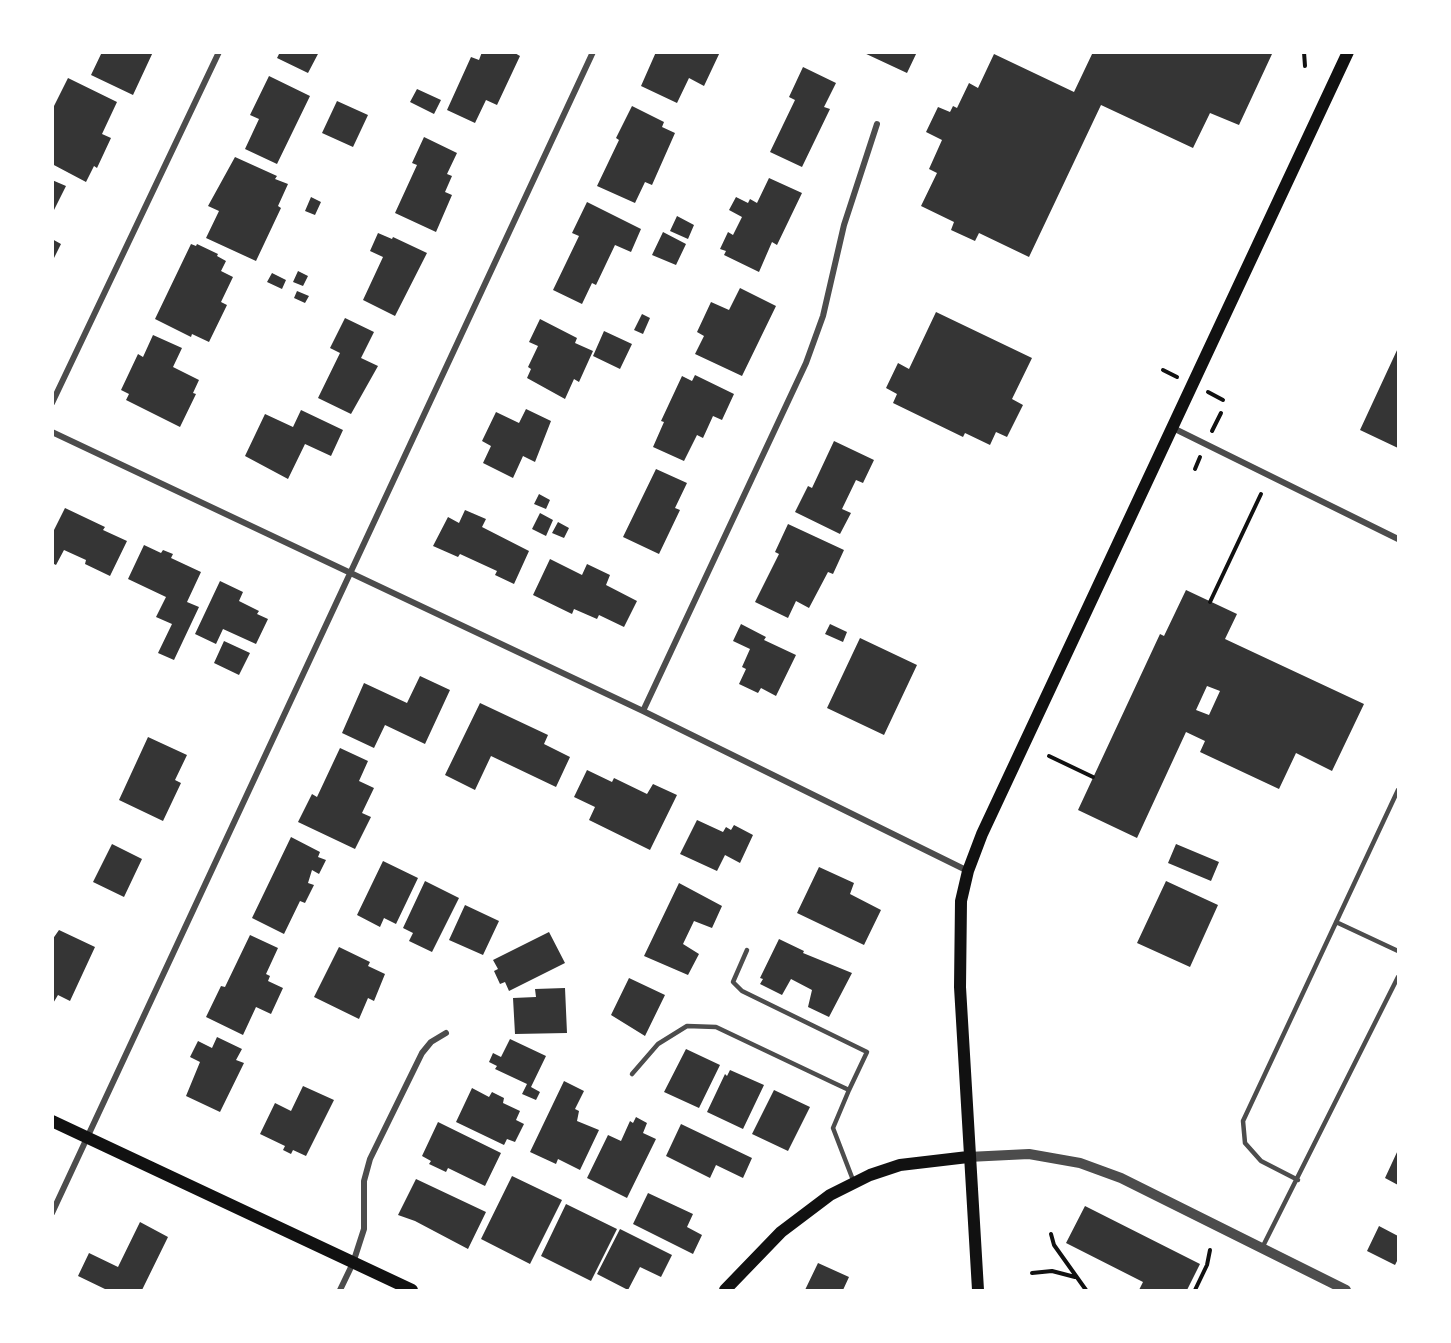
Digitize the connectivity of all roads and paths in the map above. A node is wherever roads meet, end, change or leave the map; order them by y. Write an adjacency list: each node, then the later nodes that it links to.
1 (219, 52): 7 (street)
2 (593, 52): 12 (street)
3 (1304, 52): 5 (path)
4 (1348, 52): 8 (main road)
5 (1305, 66)
6 (877, 124): 14 (street)
7 (52, 403)
8 (1173, 428): 11 (street); 18 (main road)
9 (52, 432): 12 (street)
10 (1261, 494): 13 (path)
11 (1398, 539)
12 (351, 573): 14 (street); 27 (street)
13 (1210, 602)
14 (643, 711): 18 (street)
15 (1048, 756): 16 (path)
16 (1094, 777)
17 (1398, 790): 19 (lane)
18 (968, 871): 28 (main road)
19 (1336, 922): 21 (lane); 29 (lane)
20 (747, 950): 25 (lane)
21 (1398, 951)
22 (1398, 977): 29 (lane)
23 (446, 1033): 35 (street)
24 (632, 1074): 25 (lane)
25 (849, 1090): 30 (lane)
26 (52, 1121): 27 (main road)
27 (88, 1138): 31 (street); 35 (main road)
28 (968, 1156): 30 (main road); 33 (street); 41 (main road)
29 (1298, 1180): 33 (lane)
30 (854, 1183): 40 (main road)
31 (52, 1213)
32 (1051, 1234): 37 (path)
33 (1262, 1248): 44 (street)
34 (1210, 1250): 43 (path)
35 (354, 1263): 38 (street); 39 (main road)
36 (1032, 1273): 37 (path)
37 (1076, 1277): 42 (path)
38 (340, 1290)
39 (412, 1290)
40 (725, 1290)
41 (978, 1290)
42 (1086, 1290)
43 (1195, 1290)
44 (1346, 1290)

